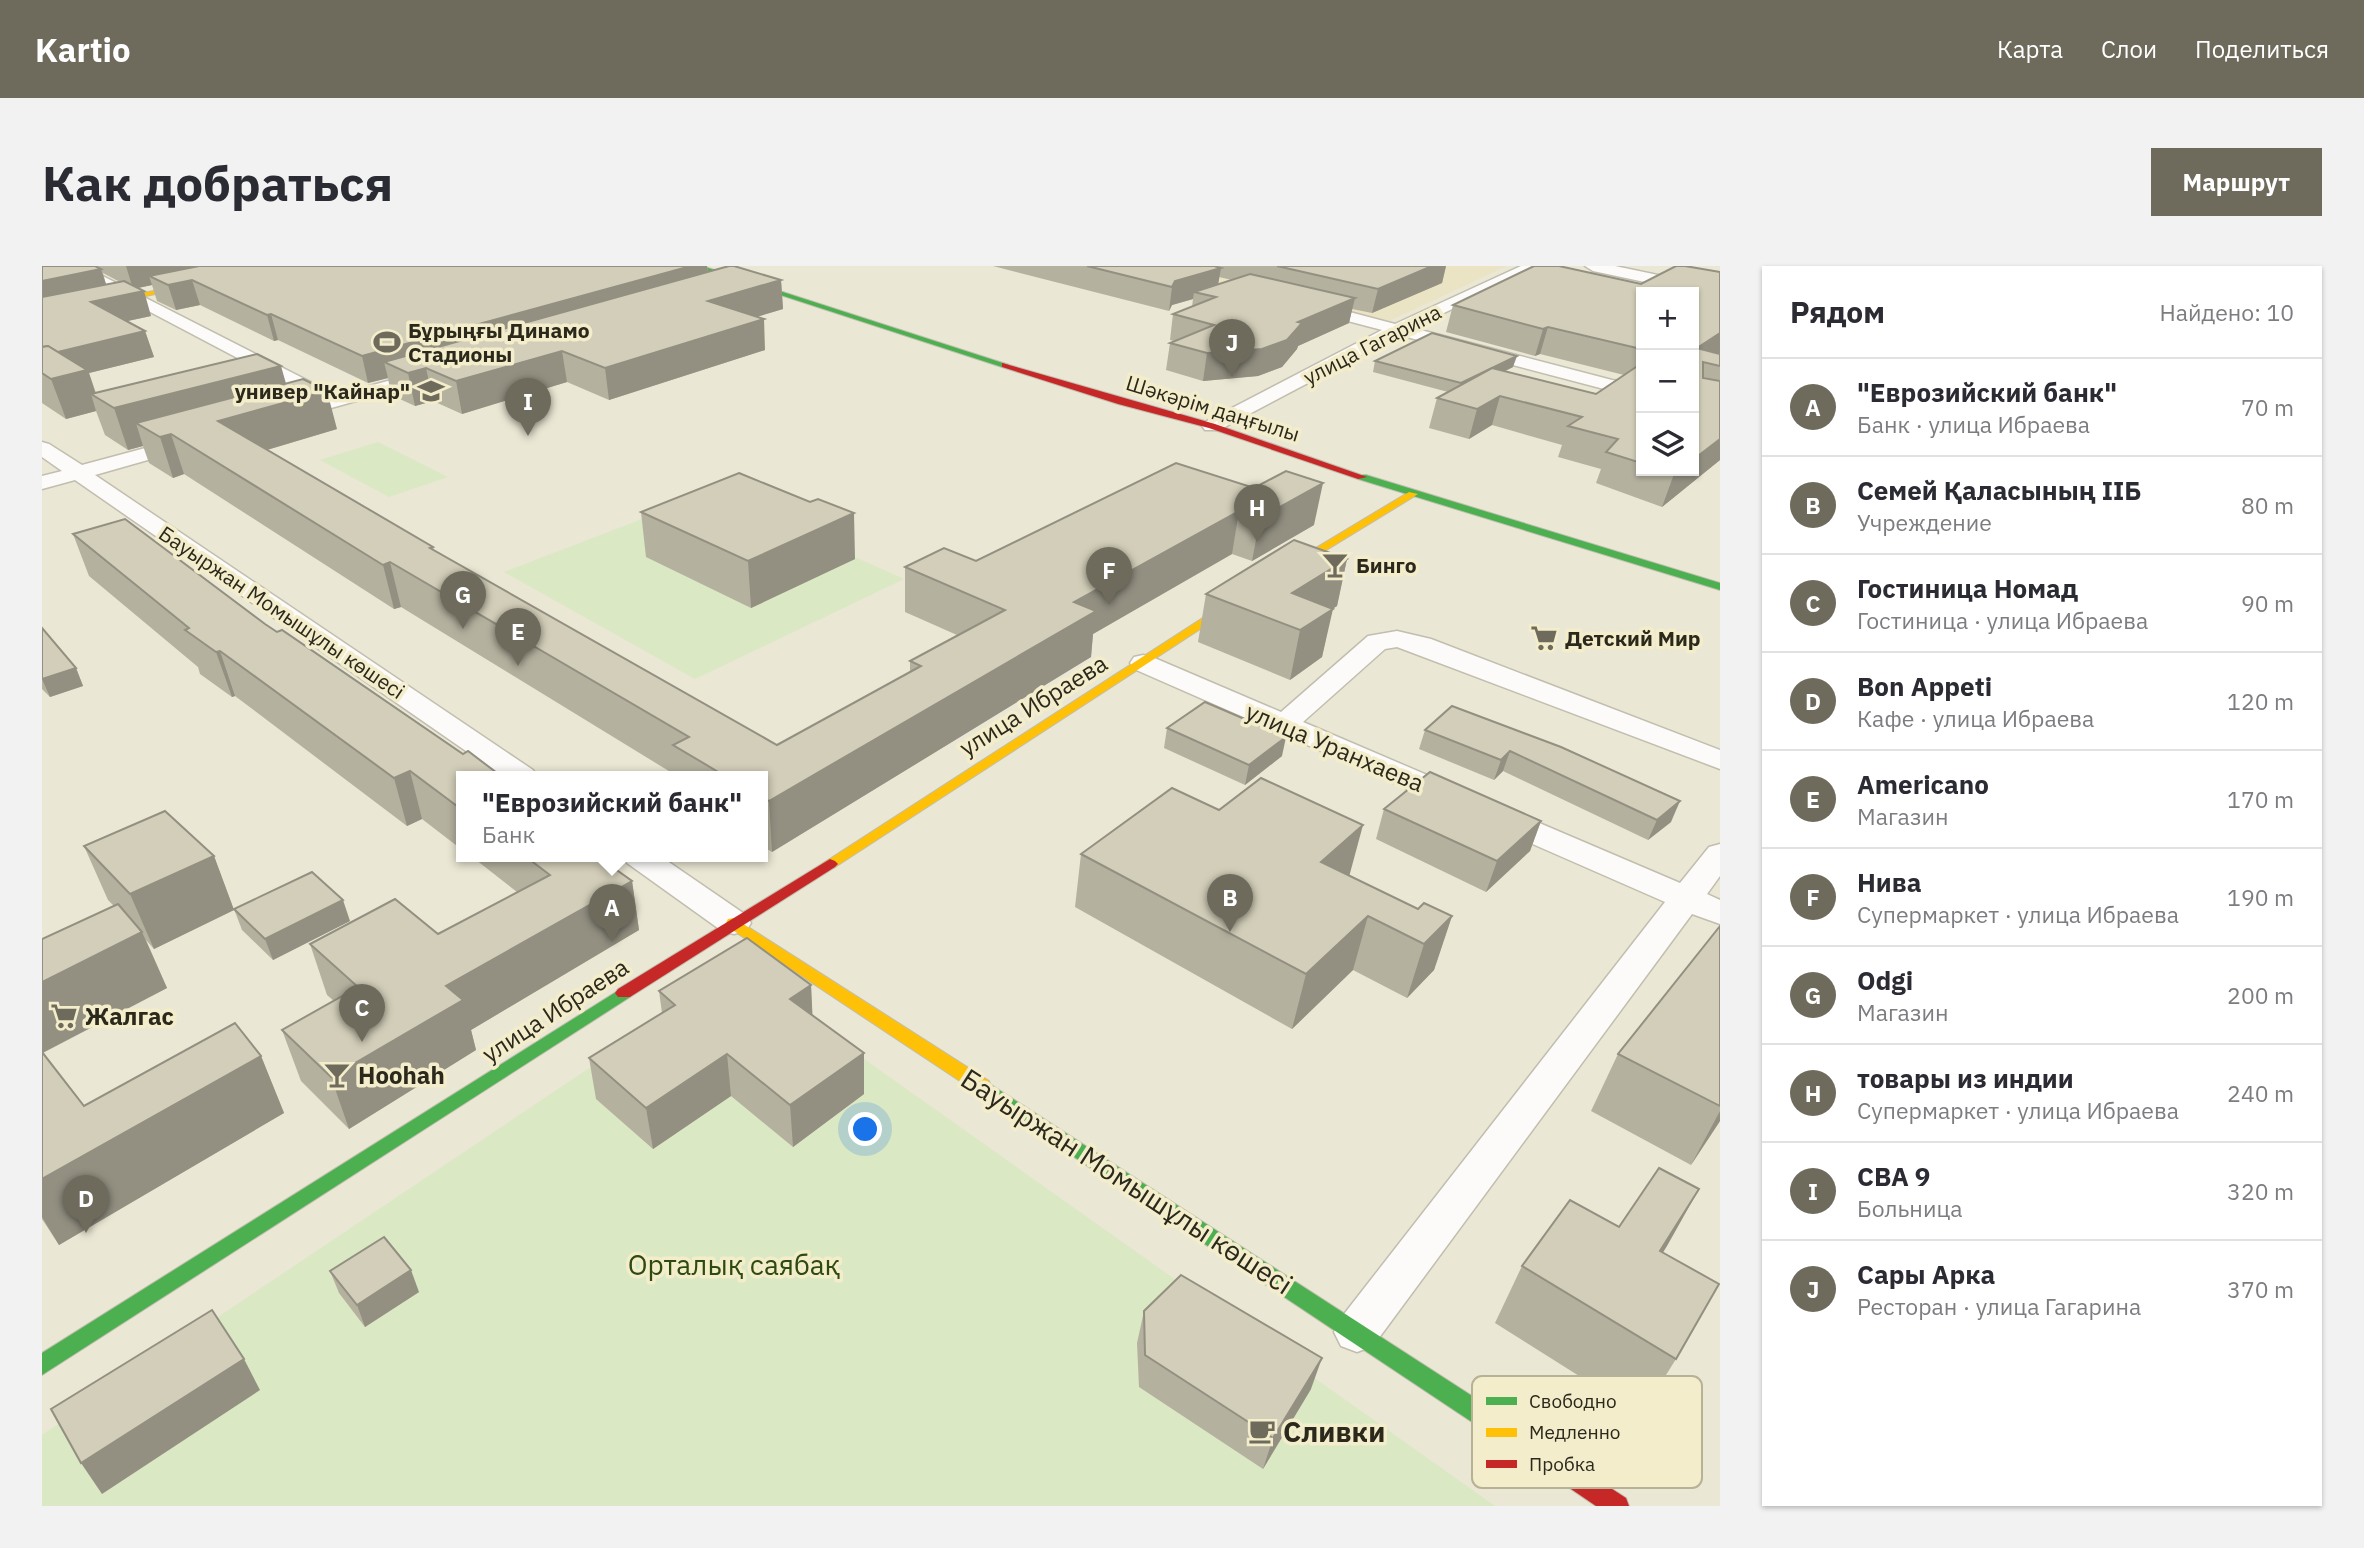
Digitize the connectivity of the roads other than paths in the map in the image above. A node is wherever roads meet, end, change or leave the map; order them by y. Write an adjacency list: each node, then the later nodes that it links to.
1 (71, 266): 10 (street)
2 (260, 266): 10 (main road)
3 (284, 266): 10 (main road)
4 (695, 266): 7 (main road, Шәкәрім даңғылы)
5 (1533, 266): 13 (street, улица Гагарина)
6 (1593, 266): 9 (street)
7 (744, 283): 8 (street); 18 (main road, Шәкәрім даңғылы)
8 (717, 291)
9 (1720, 293)
10 (132, 296): 12 (main road); 16 (street)
11 (1296, 303): 13 (street)
12 (42, 316)
13 (1399, 328): 15 (street); 18 (street, улица Гагарина)
14 (453, 368): 16 (street)
15 (1636, 389)
16 (333, 401): 17 (street)
17 (266, 420)
18 (1212, 426): 23 (main road, Шәкәрім даңғылы)
19 (213, 435): 21 (street)
20 (42, 448): 21 (street, Бауыржан Момышұлы көшесі)
21 (79, 473): 22 (street); 28 (street, Бауыржан Момышұлы көшесі)
22 (42, 483)
23 (1413, 494): 24 (main road, Шәкәрім даңғылы); 25 (main road, улица Ибраева)
24 (1720, 587)
25 (1143, 663): 26 (street, улица Уранхаева); 32 (main road, улица Ибраева)
26 (1283, 725): 27 (street); 31 (street, улица Уранхаева)
27 (1720, 760)
28 (515, 771)
29 (1720, 854): 31 (street)
30 (647, 862): 32 (street, Бауыржан Момышұлы көшесі)
31 (1704, 906): 33 (street)
32 (734, 923): 33 (main road, Бауыржан Момышұлы көшесі); 34 (main road, улица Ибраева)
33 (1357, 1332): 35 (main road, Бауыржан Момышұлы көшесі)
34 (42, 1365)
35 (1472, 1409)
36 (1589, 1488): 37 (main road, Бауыржан Момышұлы көшесі)
37 (1616, 1506)

